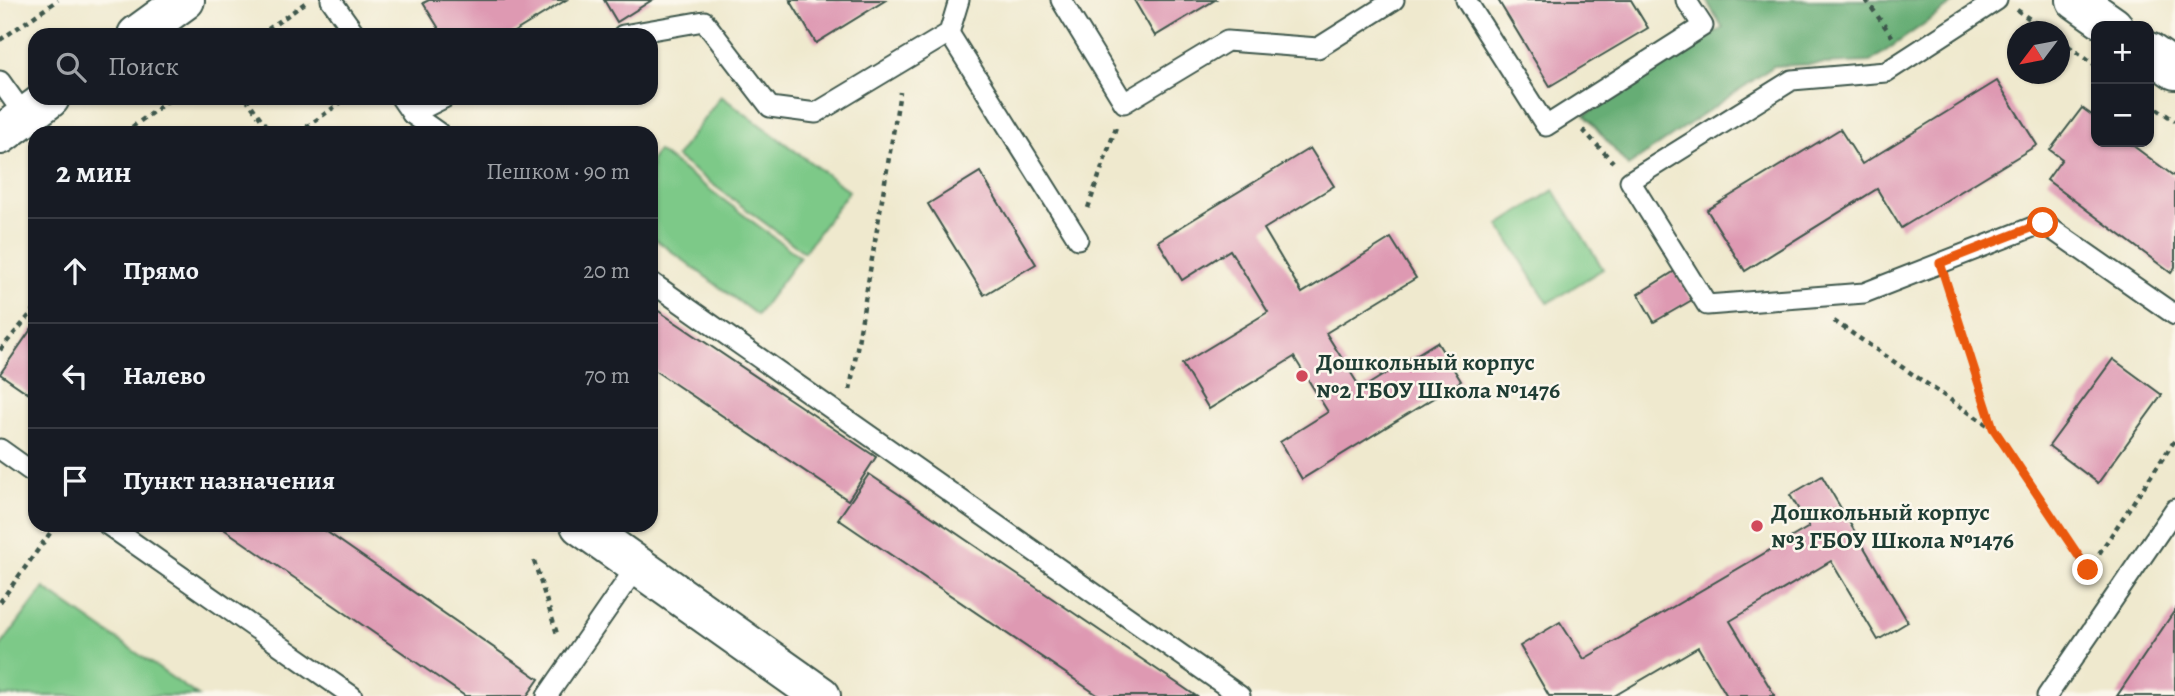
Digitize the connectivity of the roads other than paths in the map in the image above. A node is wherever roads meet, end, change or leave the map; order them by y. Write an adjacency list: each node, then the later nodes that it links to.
1 (185, 0): 9 (street)
2 (331, 0): 10 (lane)
3 (959, 0): 12 (lane)
4 (1061, 0): 5 (lane)
5 (1394, 0)
6 (1466, 0): 7 (lane)
7 (1686, 0)
8 (2005, 4): 21 (lane)
9 (147, 28)
10 (351, 28)
11 (658, 29): 12 (lane)
12 (948, 33): 19 (lane)
13 (2154, 55): 14 (street)
14 (2175, 70)
15 (0, 81): 17 (lane)
16 (406, 106): 18 (lane)
17 (24, 124)
18 (430, 126)
19 (1078, 239)
20 (658, 287): 31 (lane)
21 (2175, 315)
22 (0, 449): 23 (lane)
23 (28, 469)
24 (2175, 509): 32 (lane)
25 (118, 532): 28 (lane)
26 (590, 532): 27 (street)
27 (638, 566): 29 (lane); 30 (street)
28 (352, 696)
29 (547, 696)
30 (821, 696)
31 (1240, 696)
32 (2047, 696)

